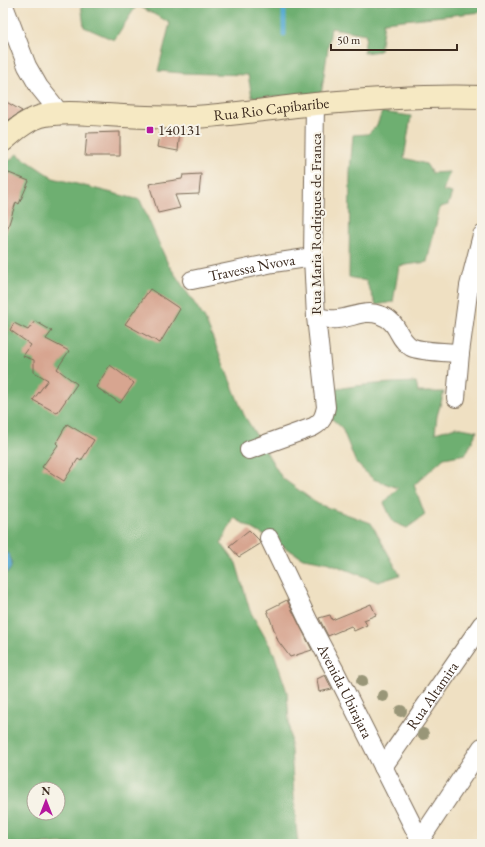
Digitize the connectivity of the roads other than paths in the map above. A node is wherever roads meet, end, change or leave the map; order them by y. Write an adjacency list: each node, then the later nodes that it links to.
1 (4, 3): 4 (street)
2 (482, 96): 3 (street, Rua Rio Capibaribe)
3 (315, 104): 4 (street, Rua Rio Capibaribe); 7 (street, Rua Maria Rodrigues de Franca)
4 (60, 113): 5 (street, Rua Rio Capibaribe)
5 (3, 141)
6 (482, 235): 10 (street)
7 (313, 257): 8 (street, Travessa Nvova); 9 (street, Rua Maria Rodrigues de Franca)
8 (192, 280)
9 (316, 317): 10 (street); 12 (street, Rua Maria Rodrigues de Franca)
10 (460, 353): 11 (street)
11 (456, 398)
12 (249, 450)
13 (269, 538): 16 (street, Avenida Ubirajara)
14 (482, 624): 16 (street, Rua Altamira)
15 (482, 747): 17 (street)
16 (383, 767): 17 (street, Avenida Ubirajara)
17 (421, 842)

